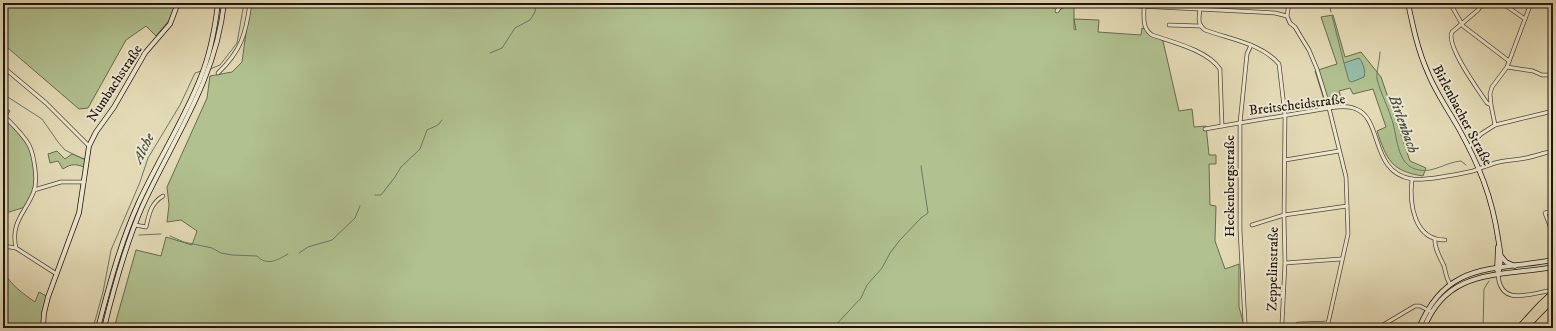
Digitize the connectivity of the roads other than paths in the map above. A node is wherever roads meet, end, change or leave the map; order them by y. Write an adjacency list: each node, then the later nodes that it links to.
1 (178, 3): 36 (main road, Numbachstraße)
2 (218, 3): 24 (main road)
3 (224, 3): 24 (main road)
4 (250, 3): 25 (street)
5 (1289, 3): 15 (street)
6 (1408, 3): 37 (main road, Birlenbacher Straße)
7 (1450, 3): 17 (street)
8 (1483, 3): 17 (street)
9 (1502, 3): 16 (street)
10 (1531, 3): 16 (street)
11 (1110, 4): 12 (street); 14 (street)
12 (1144, 7): 13 (street); 34 (street)
13 (1200, 9): 15 (street); 19 (street)
14 (1058, 11)
15 (1287, 16): 28 (street)
16 (1525, 18): 21 (street)
17 (1462, 24): 21 (street); 27 (street)
18 (1169, 25): 19 (street, Zeppelinstraße)
19 (1200, 26): 20 (street, Zeppelinstraße)
20 (1251, 45): 31 (street, Zeppelinstraße); 32 (street, Heckenbergstraße)
21 (1509, 61): 23 (street)
22 (3, 67): 36 (street)
23 (1507, 67): 26 (street); 27 (street)
24 (206, 70): 49 (main road); 75 (main road)
25 (218, 73)
26 (1553, 75)
27 (1491, 105): 33 (street)
28 (1329, 108): 31 (street, Breitscheidstraße); 38 (street); 42 (street, Breitscheidstraße)
29 (1553, 111): 33 (street)
30 (3, 115): 44 (street)
31 (1285, 115): 32 (street, Breitscheidstraße); 40 (street, Zeppelinstraße)
32 (1240, 123): 34 (street, Breitscheidstraße); 77 (street, Heckenbergstraße)
33 (1495, 125): 37 (street)
34 (1222, 126): 35 (street, Breitscheidstraße)
35 (1205, 129)
36 (89, 146): 43 (main road, Numbachstraße)
37 (1469, 147): 41 (main road, Birlenbacher Straße)
38 (1340, 151): 40 (street); 46 (street)
39 (1553, 151): 41 (street)
40 (1285, 160): 48 (street, Zeppelinstraße)
41 (1480, 168): 42 (street); 52 (main road, Birlenbacher Straße)
42 (1412, 179): 53 (street)
43 (84, 182): 44 (street); 64 (main road, Numbachstraße)
44 (34, 190): 56 (street)
45 (163, 196): 49 (street)
46 (1347, 206): 48 (street); 58 (street)
47 (1553, 211): 51 (street)
48 (1284, 215): 50 (street, Zeppelinstraße); 60 (street, Zeppelinstraße)
49 (135, 225): 76 (main road)
50 (1252, 225)
51 (1550, 226)
52 (1498, 238): 57 (main road, Birlenbacher Straße); 63 (main road, Birlenbacher Straße)
53 (1435, 239): 54 (street); 66 (street)
54 (1445, 240)
55 (3, 246): 56 (street)
56 (16, 248): 64 (street)
57 (1501, 256): 61 (main road); 63 (main road, Birlenbacher Straße)
58 (1342, 259): 60 (street); 72 (street)
59 (1553, 260): 61 (main road)
60 (1285, 263): 71 (street, Zeppelinstraße)
61 (1516, 266): 63 (main road)
62 (1553, 267): 65 (main road)
63 (1499, 268): 65 (main road, Birlenbacher Straße); 66 (main road)
64 (55, 273): 74 (main road, Numbachstraße)
65 (1498, 274): 67 (street); 70 (main road)
66 (1450, 284): 69 (main road)
67 (1553, 291): 82 (highway)
68 (1553, 299): 83 (highway)
69 (1428, 309): 70 (street); 79 (street); 80 (main road)
70 (1432, 312): 81 (main road)
71 (1282, 323)
72 (1328, 323): 73 (street); 78 (street)
73 (1298, 324)
74 (43, 328)
75 (98, 328)
76 (104, 328)
77 (1246, 328)
78 (1326, 328)
79 (1378, 328)
80 (1419, 328)
81 (1424, 328)
82 (1519, 328)
83 (1524, 328)

